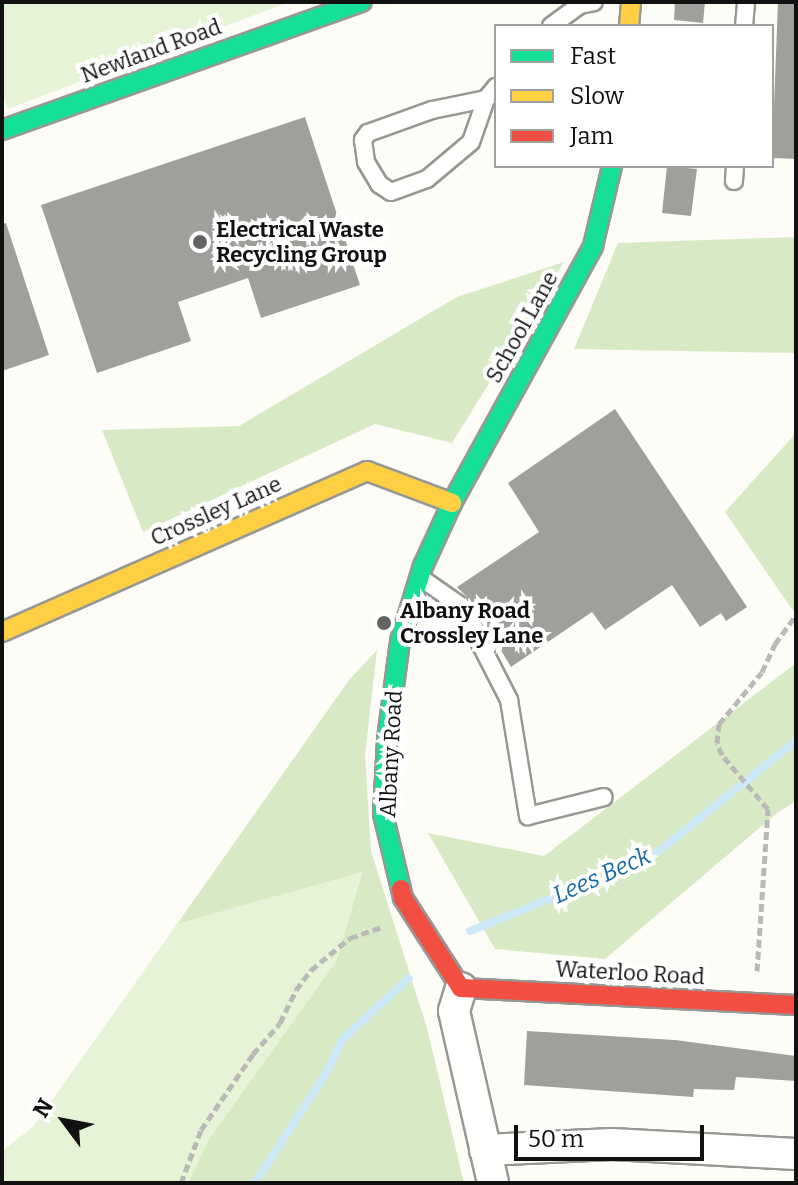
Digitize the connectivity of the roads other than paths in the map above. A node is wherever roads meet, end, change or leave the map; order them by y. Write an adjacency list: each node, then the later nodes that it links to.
1 (362, 2): 9 (street, Newland Road)
2 (594, 2): 5 (lane)
3 (631, 2): 6 (street)
4 (746, 2): 7 (lane)
5 (554, 24)
6 (629, 24)
7 (744, 24)
8 (491, 93): 8 (lane)
9 (2, 130)
10 (612, 168): 11 (street, School Lane)
11 (452, 503): 12 (street, Albany Road); 13 (street, Crossley Lane)
12 (419, 577): 14 (lane); 15 (street, Albany Road)
13 (2, 632)
14 (604, 797)
15 (461, 988): 16 (street, Waterloo Road); 17 (street)
16 (796, 1005)
17 (485, 1150): 18 (street); 19 (street)
18 (796, 1154)
19 (493, 1183)

